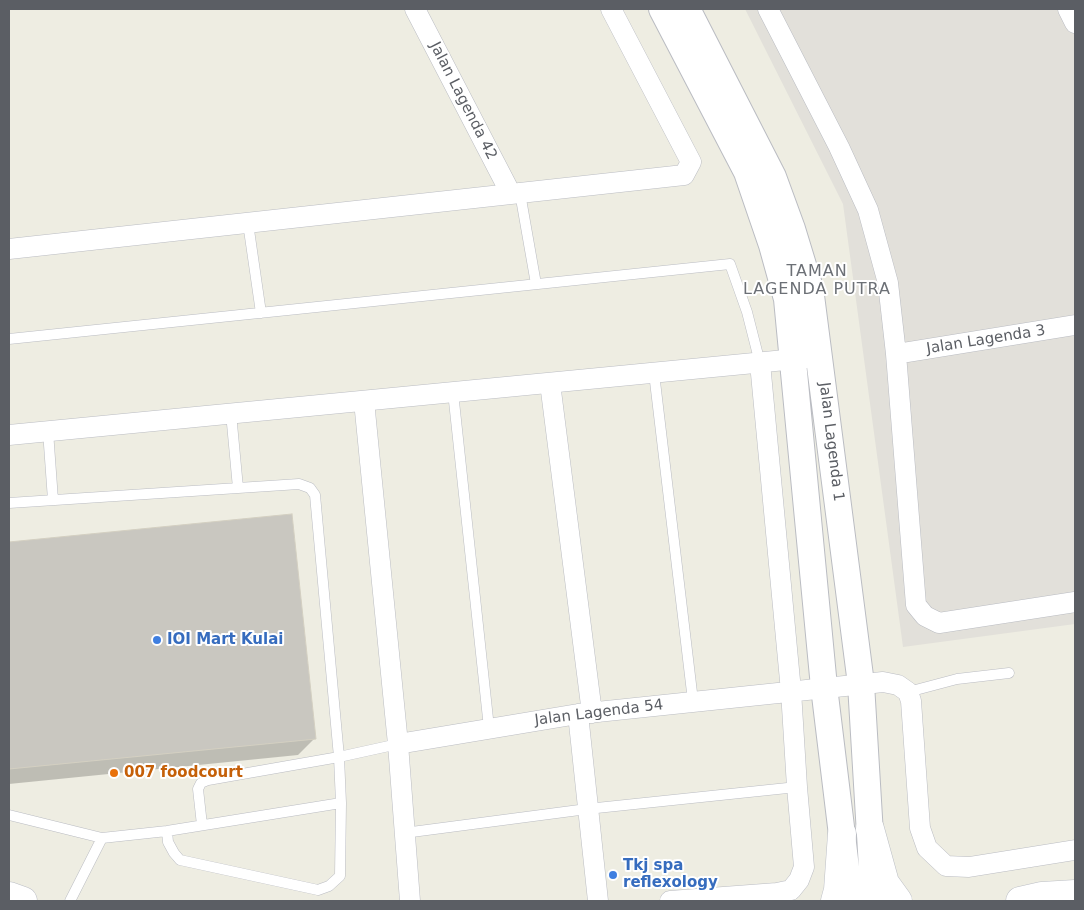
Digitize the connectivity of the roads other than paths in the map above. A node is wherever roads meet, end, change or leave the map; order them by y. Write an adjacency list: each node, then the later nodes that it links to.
1 (415, 9): 8 (street, Jalan Lagenda 42)
2 (611, 9): 8 (street)
3 (662, 9): 17 (street, Jalan Lagenda 1)
4 (687, 9): 16 (street, Jalan Lagenda 1)
5 (768, 9): 15 (street)
6 (1068, 9): 7 (street)
7 (1075, 23)
8 (516, 194): 9 (street); 11 (lane)
9 (248, 223): 10 (street); 12 (lane)
10 (9, 249)
11 (536, 284): 12 (lane); 18 (lane)
12 (261, 313): 14 (lane)
13 (1075, 325): 15 (street, Jalan Lagenda 3)
14 (9, 340)
15 (896, 354): 29 (street)
16 (820, 357): 17 (street); 31 (street, Jalan Lagenda 1)
17 (792, 360): 18 (street); 32 (street, Jalan Lagenda 1)
18 (760, 363): 19 (street); 33 (street)
19 (654, 373): 20 (street); 35 (lane)
20 (550, 383): 21 (street); 36 (street)
21 (453, 392): 22 (street); 37 (lane)
22 (364, 401): 23 (street); 38 (street)
23 (231, 413): 24 (street); 26 (lane)
24 (48, 431): 25 (street); 27 (lane)
25 (9, 435)
26 (238, 488): 27 (lane); 39 (lane)
27 (53, 500): 28 (lane)
28 (9, 503)
29 (1075, 602)
30 (1009, 673): 34 (lane)
31 (861, 684): 32 (street, Jalan Lagenda 54); 34 (street, Jalan Lagenda 54); 45 (street, Jalan Lagenda 1)
32 (824, 688): 33 (street, Jalan Lagenda 54); 48 (street, Jalan Lagenda 1)
33 (791, 691): 35 (street, Jalan Lagenda 54); 40 (street)
34 (908, 692): 50 (street)
35 (693, 701): 36 (street, Jalan Lagenda 54)
36 (585, 714): 37 (street, Jalan Lagenda 54); 42 (street)
37 (489, 728): 38 (street, Jalan Lagenda 54)
38 (398, 744): 39 (lane, Jalan Lagenda 54); 47 (street)
39 (339, 757): 41 (lane); 44 (lane, Jalan Lagenda 54)
40 (796, 787): 42 (lane); 57 (street)
41 (341, 803): 44 (lane); 46 (lane)
42 (587, 809): 47 (lane); 56 (street)
43 (9, 815): 49 (lane)
44 (202, 825): 46 (lane)
45 (870, 829): 60 (street, Jalan Lagenda 1); 61 (main road)
46 (166, 831): 49 (lane)
47 (404, 832): 55 (street)
48 (842, 834): 58 (main road); 59 (street, Jalan Lagenda 1)
49 (102, 838): 54 (lane)
50 (1075, 850)
51 (1075, 894): 62 (main road)
52 (9, 896): 53 (main road)
53 (23, 901)
54 (70, 901)
55 (410, 901)
56 (598, 901)
57 (670, 901)
58 (834, 901)
59 (850, 901)
60 (874, 901)
61 (898, 901)
62 (1020, 901)

